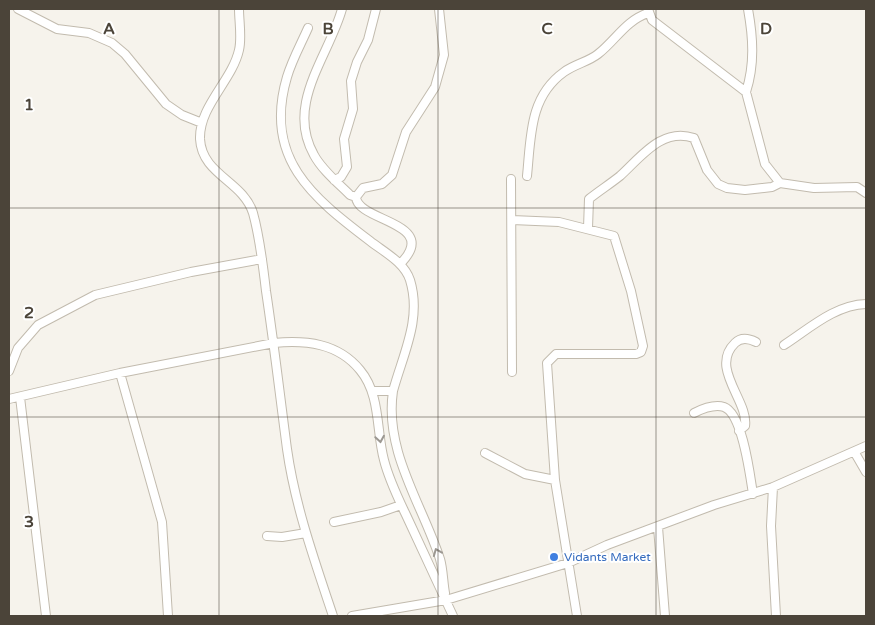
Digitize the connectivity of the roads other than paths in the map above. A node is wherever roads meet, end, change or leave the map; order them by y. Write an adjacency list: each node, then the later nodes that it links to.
1 (18, 9): 10 (street)
2 (239, 9): 10 (street)
3 (342, 9): 13 (street)
4 (376, 9): 13 (street)
5 (439, 9): 16 (street)
6 (748, 9): 9 (street)
7 (648, 11): 9 (street); 11 (street)
8 (308, 28): 20 (street)
9 (746, 92): 14 (street)
10 (202, 123): 19 (street)
11 (527, 176)
12 (511, 179): 17 (street)
13 (334, 180): 16 (street)
14 (780, 183): 15 (street); 18 (street)
15 (866, 194)
16 (356, 197): 20 (street)
17 (512, 220): 18 (street); 27 (street)
18 (588, 228): 38 (street)
19 (262, 259): 23 (street); 25 (street)
20 (400, 264): 29 (street)
21 (866, 304): 24 (street)
22 (756, 342): 33 (street)
23 (274, 343): 26 (street); 28 (street); 44 (street)
24 (784, 345)
25 (9, 371)
26 (120, 372): 30 (street); 49 (street)
27 (512, 372)
28 (372, 391): 29 (street); 41 (street, one-way to 41)
29 (393, 391): 47 (street, one-way to 29)
30 (20, 397): 31 (street); 48 (street)
31 (9, 399)
32 (694, 413): 33 (street)
33 (739, 431): 40 (street)
34 (866, 446): 35 (street)
35 (855, 452): 37 (street); 39 (street)
36 (485, 453): 38 (street)
37 (866, 472)
38 (555, 480): 46 (street)
39 (773, 487): 40 (street); 55 (street)
40 (753, 494): 43 (street)
41 (401, 505): 42 (street); 47 (street)
42 (334, 522)
43 (658, 527): 46 (street); 54 (street)
44 (306, 533): 45 (street); 50 (street)
45 (267, 536)
46 (568, 563): 47 (street); 53 (street)
47 (446, 600): 51 (street); 52 (street)
48 (46, 616)
49 (168, 616)
50 (333, 616)
51 (352, 616)
52 (454, 616)
53 (577, 616)
54 (665, 616)
55 (776, 616)

